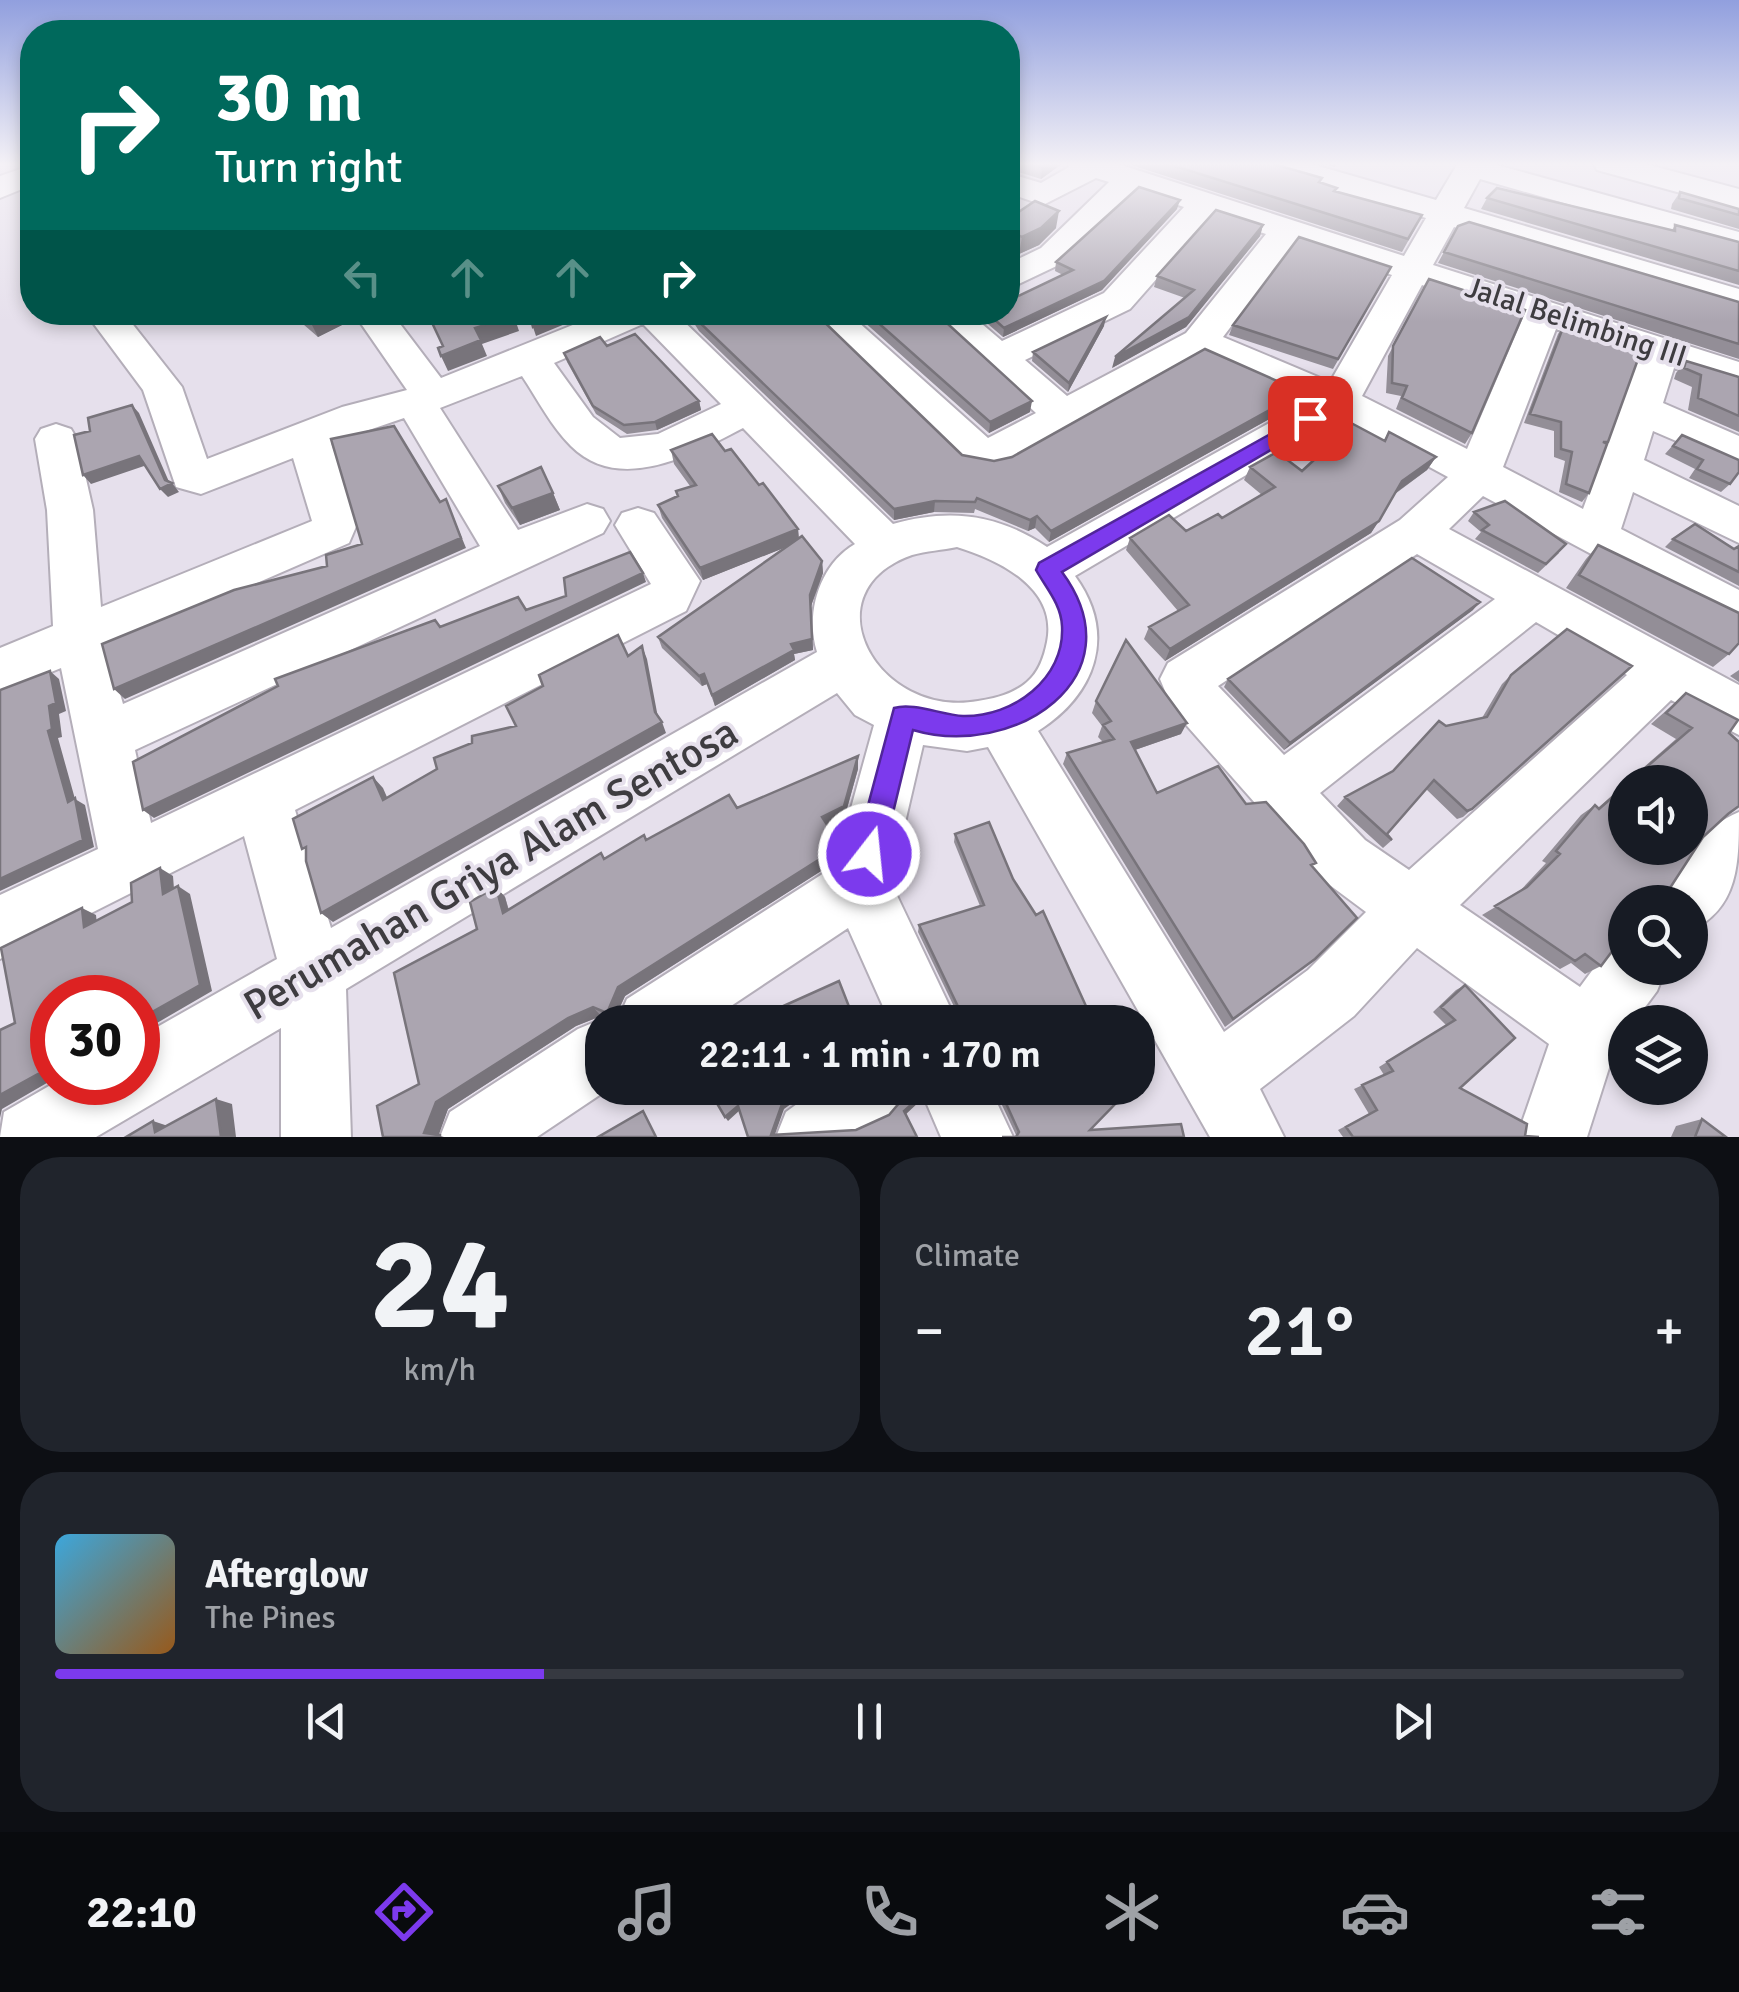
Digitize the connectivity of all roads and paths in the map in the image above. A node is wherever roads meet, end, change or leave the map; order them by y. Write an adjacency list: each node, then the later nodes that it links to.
1 (1074, 216): 10 (street)
2 (1194, 216): 21 (street)
3 (1245, 216): 7 (street, Jalal Belimbing III)
4 (1443, 216): 9 (street)
5 (1451, 216): 11 (street)
6 (1647, 216): 8 (street)
7 (1287, 230): 9 (street, Jalal Belimbing III); 19 (street)
8 (1739, 243)
9 (1412, 269): 12 (street, Jalal Belimbing III); 25 (street)
10 (1020, 272)
11 (1739, 301)
12 (1544, 310): 20 (street, Jalal Belimbing III); 33 (street)
13 (112, 325): 29 (street)
14 (379, 325): 24 (street)
15 (608, 325): 22 (street)
16 (665, 325): 26 (street)
17 (838, 325): 28 (street)
18 (961, 325): 21 (street)
19 (1200, 341): 25 (street); 28 (street)
20 (1661, 350): 23 (street, Jalal Belimbing III); 27 (street)
21 (999, 357): 28 (street)
22 (530, 359): 24 (street); 26 (street)
23 (1739, 376)
24 (424, 398): 29 (street); 38 (street)
25 (1339, 402): 33 (street); 39 (street)
26 (748, 408): 37 (street)
27 (1643, 410): 31 (street); 32 (street)
28 (1066, 417)
29 (308, 436): 42 (street)
30 (56, 440): 42 (street)
31 (1739, 453)
32 (1622, 468): 34 (street); 36 (street)
33 (1478, 475): 35 (street); 36 (street)
34 (1739, 526)
35 (1416, 532): 40 (street); 50 (street)
36 (1596, 534): 41 (street)
37 (884, 545): 39 (street); 43 (street)
38 (508, 553): 49 (street); 51 (street)
39 (1047, 570): 48 (street)
40 (1532, 597): 45 (street); 50 (street)
41 (1739, 613)
42 (79, 638): 44 (street); 49 (street)
43 (843, 662): 47 (street); 58 (street, Perumahan Griya Alam Sentosa)
44 (0, 670)
45 (1665, 672): 46 (street); 56 (street)
46 (1739, 712)
47 (903, 716): 48 (street); 54 (street)
48 (1002, 721): 65 (street)
49 (105, 738): 53 (street)
50 (1281, 790): 56 (street)
51 (262, 795): 53 (street); 58 (street)
52 (1739, 840): 55 (street)
53 (130, 864): 57 (street)
54 (860, 885): 60 (street); 61 (street)
55 (1701, 885)
56 (1412, 909): 62 (street); 65 (street)
57 (0, 928)
58 (313, 975): 63 (street, Perumahan Griya Alam Sentosa); 70 (street)
59 (1621, 985): 62 (street)
60 (676, 1005)
61 (916, 1005)
62 (1587, 1031): 75 (street)
63 (160, 1062)
64 (585, 1064): 71 (street)
65 (1214, 1081): 74 (street)
66 (84, 1105): 69 (street)
67 (853, 1105): 72 (street)
68 (962, 1105): 73 (street)
69 (29, 1137)
70 (316, 1137)
71 (475, 1137)
72 (811, 1137)
73 (978, 1137)
74 (1250, 1137)
75 (1552, 1137)

